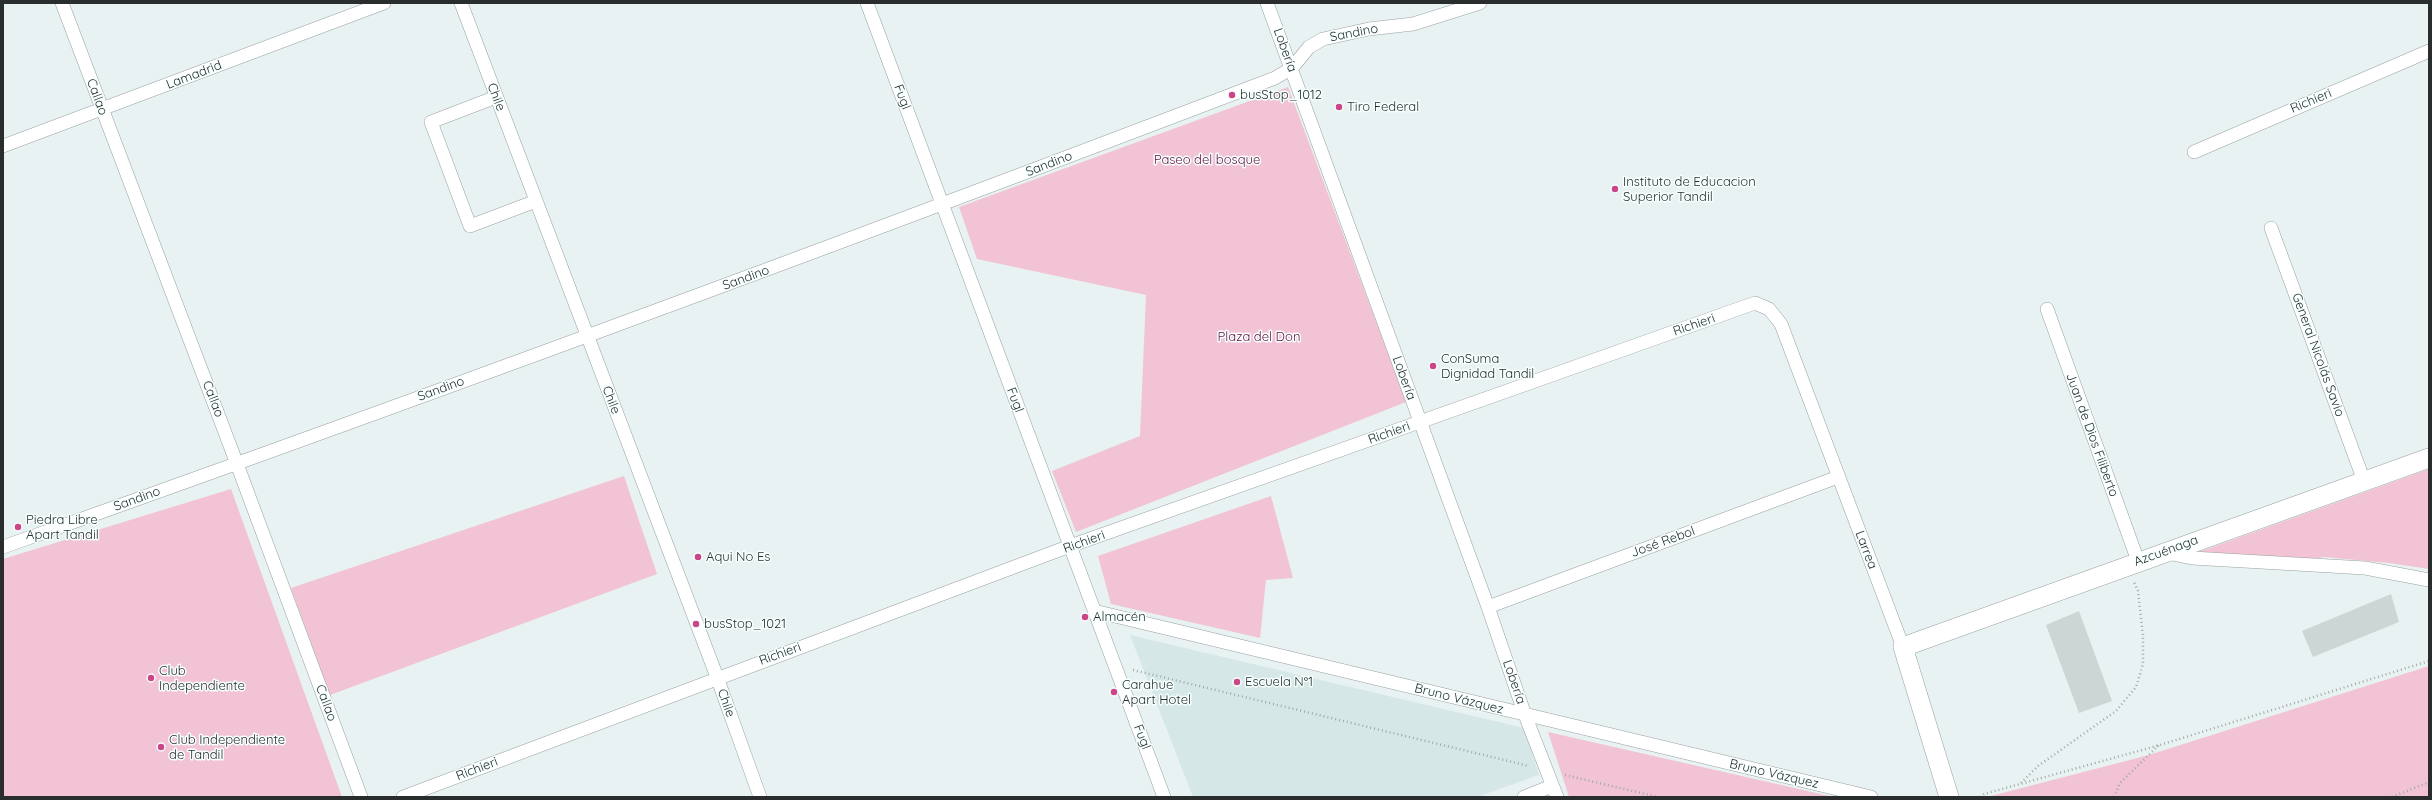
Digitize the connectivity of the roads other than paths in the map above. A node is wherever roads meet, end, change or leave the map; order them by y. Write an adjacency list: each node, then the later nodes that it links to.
1 (62, 3): 10 (street, Callao)
2 (384, 3): 10 (street, Lamadrid)
3 (461, 3): 9 (street, Chile)
4 (867, 3): 14 (street, Fugl)
5 (1268, 3): 8 (street, Lobería)
6 (1480, 3): 8 (street, Sandino)
7 (2429, 51): 12 (street, Richieri)
8 (1292, 68): 14 (street, Sandino); 19 (street, Lobería)
9 (496, 97): 13 (street, Chile); 13 (street)
10 (101, 110): 11 (street, Lamadrid); 21 (street, Callao)
11 (3, 146)
12 (2194, 152)
13 (536, 201): 18 (street, Chile)
14 (942, 205): 18 (street, Sandino); 24 (street, Fugl)
15 (2271, 228): 23 (street, General Nicolás Savio)
16 (1768, 309): 19 (street, Richieri); 22 (street, Larrea)
17 (2047, 309): 27 (street, Juan de Dios Filiberto)
18 (586, 336): 21 (street, Sandino); 32 (street, Chile)
19 (1420, 422): 24 (street, Richieri); 29 (street, Lobería)
20 (2429, 458): 23 (main road, Azcuénaga)
21 (238, 464): 25 (street, Sandino); 35 (street, Callao)
22 (1838, 477): 29 (street, José Rebol); 31 (street, Larrea)
23 (2364, 481): 26 (main road, Azcuénaga)
24 (1070, 546): 30 (street, Fugl); 32 (street, Richieri)
25 (3, 547)
26 (2162, 553): 27 (main road, Azcuénaga); 28 (street)
27 (2133, 563): 31 (main road, Azcuénaga)
28 (2429, 580)
29 (1488, 607): 33 (street, Lobería)
30 (1094, 611): 33 (street, Bruno Vázquez); 38 (street, Fugl)
31 (1903, 647): 41 (main road, Larrea)
32 (717, 678): 36 (street, Richieri); 37 (street, Chile)
33 (1525, 715): 34 (street, Lobería); 40 (street, Bruno Vázquez)
34 (1555, 792): 39 (street)
35 (361, 797)
36 (403, 797)
37 (760, 797)
38 (1164, 797)
39 (1524, 797)
40 (1871, 797)
41 (1949, 797)

